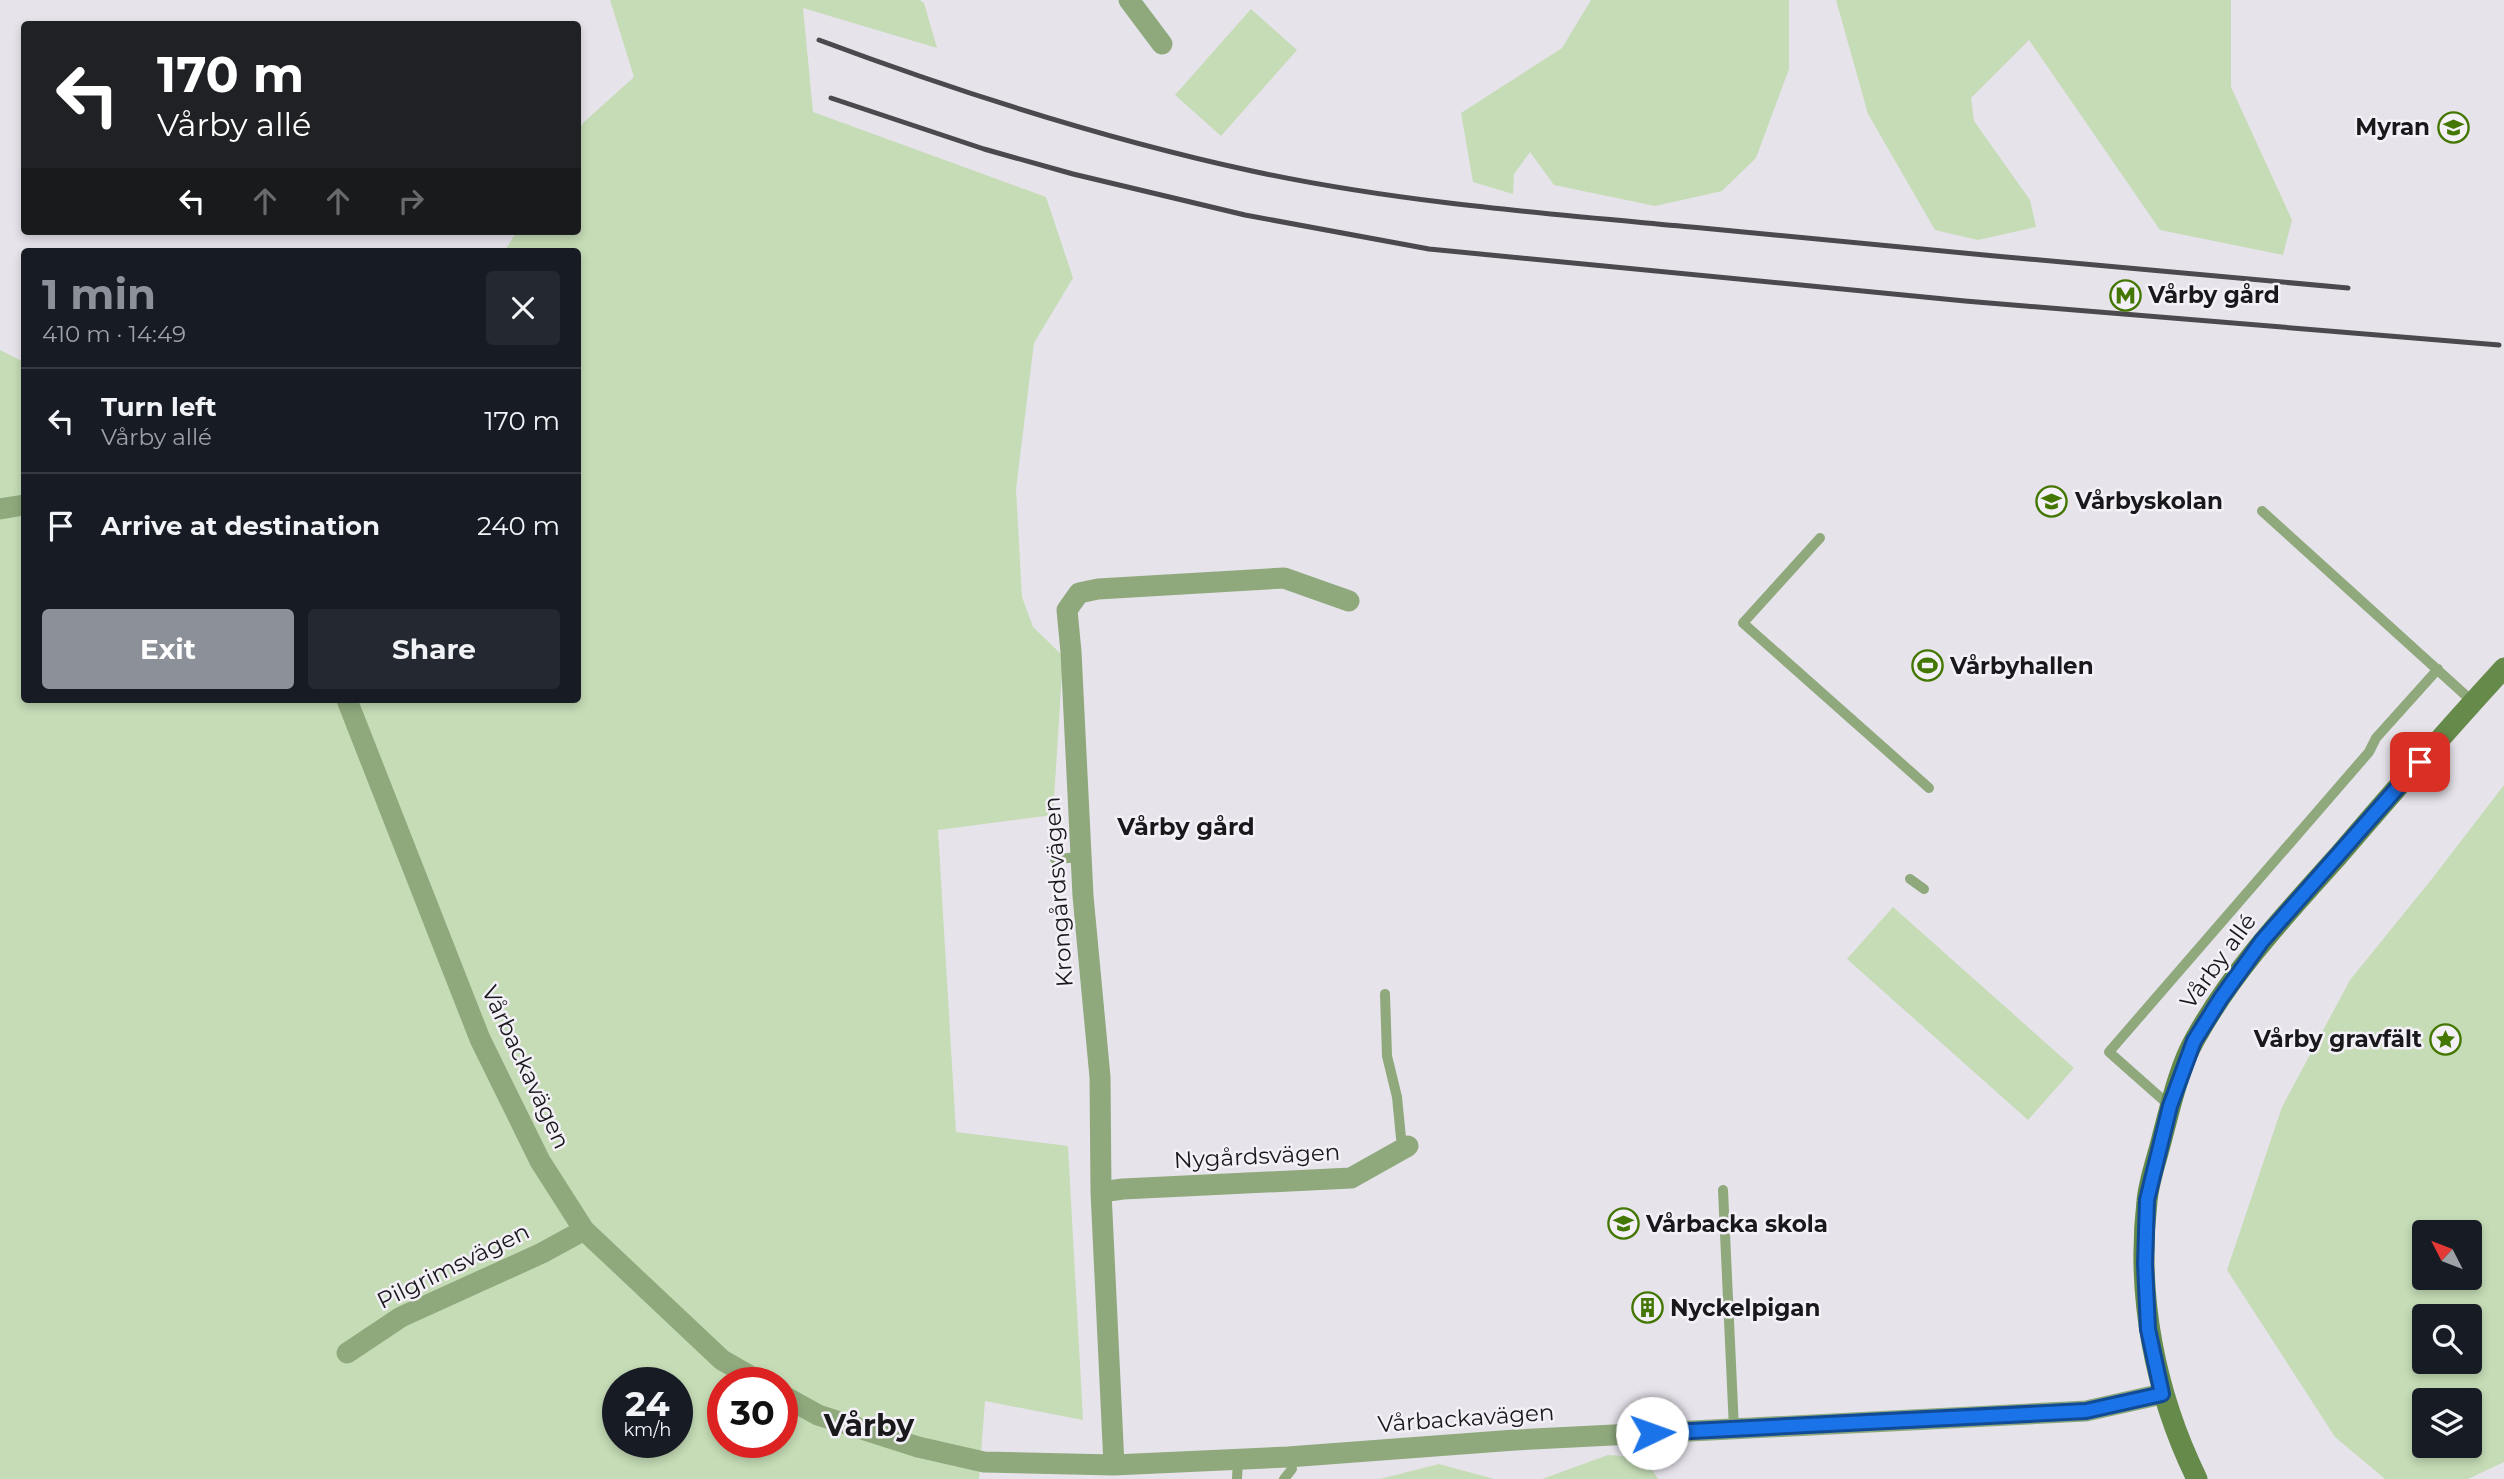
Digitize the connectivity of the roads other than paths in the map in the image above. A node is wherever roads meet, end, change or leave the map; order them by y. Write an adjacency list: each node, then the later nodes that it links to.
1 (1129, 0): 2 (street)
2 (1162, 44)
3 (21, 506): 4 (street)
4 (0, 509)
5 (2262, 511): 9 (lane)
6 (1820, 537): 12 (lane)
7 (1349, 601): 13 (street, Krongårdsvägen)
8 (2504, 668): 10 (street, Vårby allé)
9 (2438, 669): 10 (lane); 18 (lane)
10 (2473, 702): 18 (street, Vårby allé)
11 (348, 703): 22 (street, Vårbackavägen)
12 (1929, 788)
13 (1081, 857): 14 (lane); 21 (street, Krongårdsvägen)
14 (1055, 859)
15 (1910, 879): 16 (lane)
16 (1924, 889)
17 (1385, 994): 19 (lane)
18 (2170, 1106): 25 (street, Vårby allé)
19 (1408, 1146): 21 (street, Nygårdsvägen)
20 (1723, 1190): 27 (lane)
21 (1101, 1192): 29 (street, Krongårdsvägen)
22 (584, 1230): 23 (street, Pilgrimsvägen); 24 (street, Vårbackavägen)
23 (347, 1353)
24 (734, 1367)
25 (2162, 1394): 27 (street, Vårbackavägen); 33 (street, Vårby allé)
26 (798, 1404): 31 (street, Vårbackavägen)
27 (1734, 1429): 28 (street, Vårbackavägen)
28 (1288, 1457): 30 (street, Vårbackavägen); 32 (lane)
29 (1114, 1465): 30 (street, Vårbackavägen); 31 (street, Vårbackavägen)
30 (1237, 1469)
31 (1054, 1471)
32 (1284, 1479)
33 (2197, 1479)

